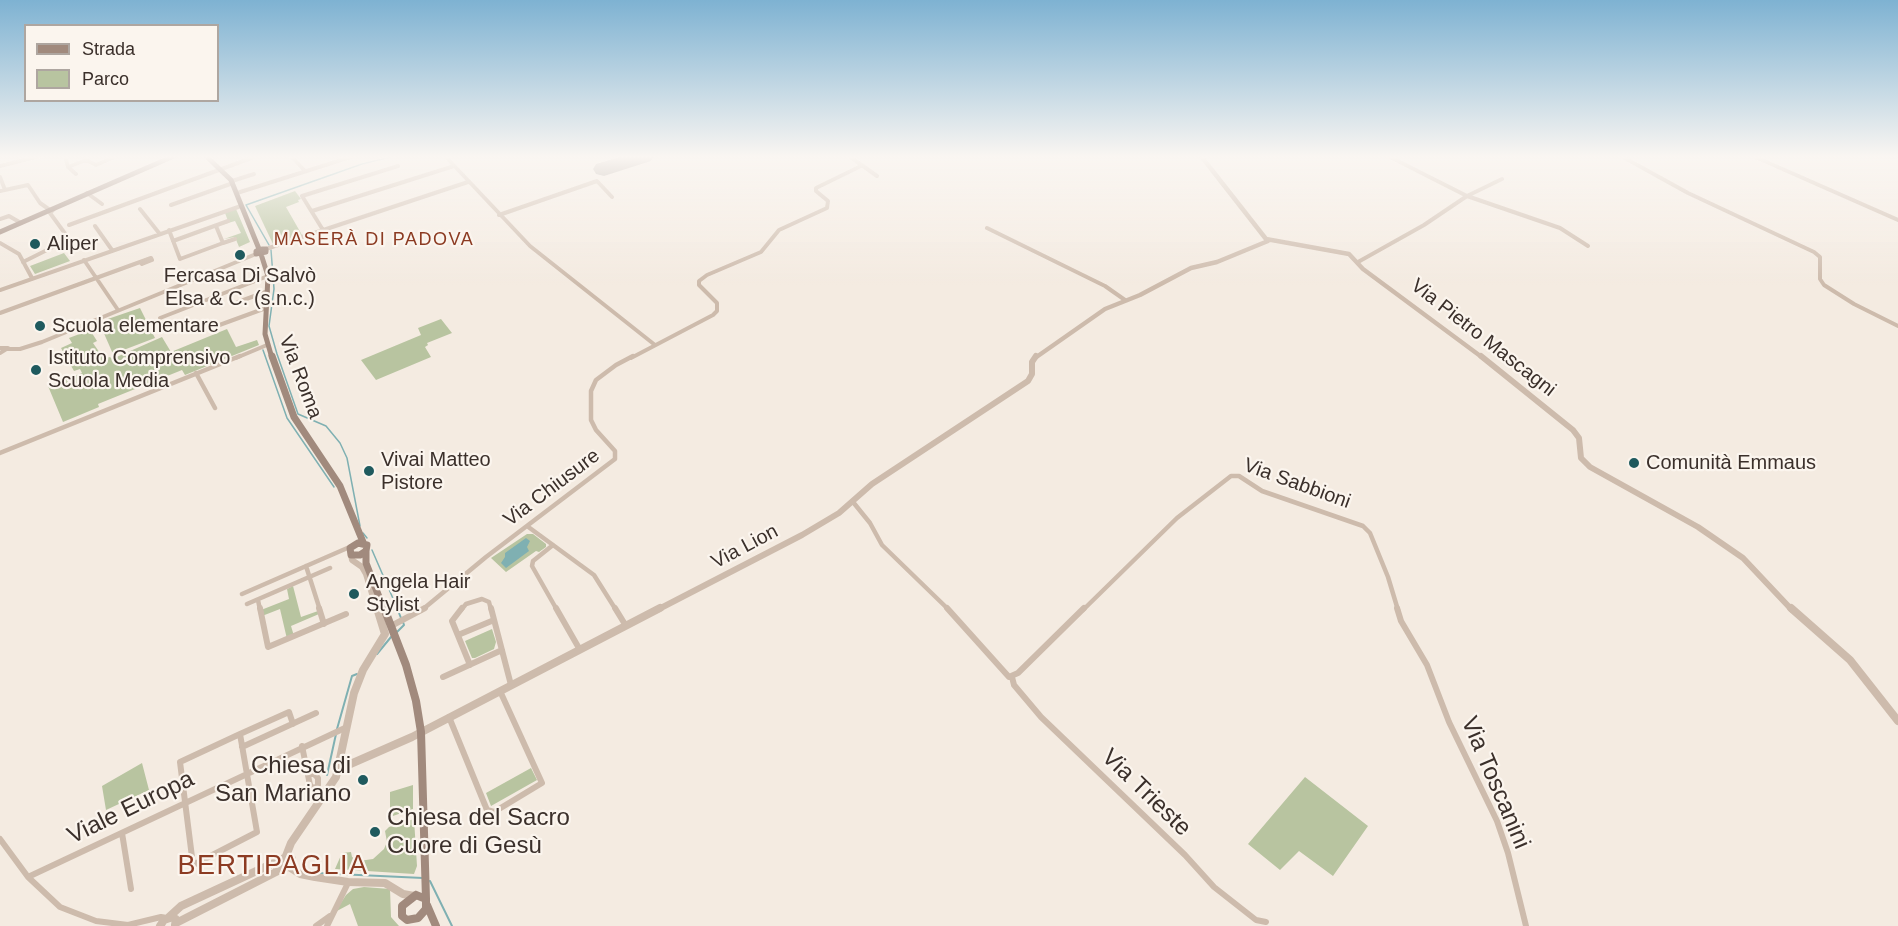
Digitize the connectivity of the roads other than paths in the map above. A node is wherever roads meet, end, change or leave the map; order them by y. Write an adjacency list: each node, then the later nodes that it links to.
1 (37, 199): 23 (street)
2 (74, 199): 19 (main road)
3 (95, 199): 18 (street)
4 (141, 199): 30 (street)
5 (186, 199): 20 (street)
6 (239, 199): 21 (main road, Via Roma)
7 (304, 199): 24 (street)
8 (349, 199): 24 (street)
9 (416, 199): 35 (street)
10 (485, 199): 25 (street)
11 (545, 199): 25 (street)
12 (826, 199): 64 (street)
13 (1236, 199): 40 (street)
14 (1462, 199): 49 (street)
15 (1476, 199): 43 (street)
16 (1701, 199): 61 (street)
17 (1851, 199): 27 (street)
18 (102, 204)
19 (61, 205): 23 (main road); 47 (street)
20 (171, 205)
21 (241, 206): 34 (street); 45 (main road, Via Roma)
22 (140, 209): 37 (street)
23 (50, 210): 29 (main road)
24 (312, 211): 35 (street)
25 (500, 215): 64 (street)
26 (0, 219): 29 (street)
27 (1898, 220)
28 (228, 221): 32 (street)
29 (21, 223): 36 (main road)
30 (69, 225)
31 (95, 226): 44 (street)
32 (216, 226): 39 (street); 42 (street)
33 (987, 228): 55 (street)
34 (169, 230): 37 (street); 39 (street)
35 (323, 230): 45 (street)
36 (0, 232)
37 (159, 233): 44 (street)
38 (235, 239): 42 (street)
39 (173, 241): 42 (street)
40 (1268, 241): 49 (street, Via Pietro Mascagni); 55 (street, Via Lion)
41 (0, 243): 47 (street)
42 (223, 243)
43 (1588, 246)
44 (112, 250): 46 (street)
45 (260, 252): 50 (main road, Via Roma); 58 (street)
46 (84, 260): 51 (street); 52 (street)
47 (23, 262): 52 (street)
48 (140, 262): 51 (street)
49 (1358, 262): 101 (street, Via Pietro Mascagni)
50 (268, 276): 54 (main road, Via Roma); 60 (street)
51 (97, 277): 58 (street); 59 (street)
52 (32, 278): 53 (street)
53 (0, 290)
54 (268, 291): 56 (street); 57 (main road, Via Roma)
55 (1125, 300): 71 (street, Via Lion)
56 (238, 302)
57 (266, 308): 62 (street); 63 (main road, Via Roma)
58 (118, 310): 66 (street)
59 (0, 314)
60 (160, 318)
61 (1898, 326)
62 (214, 327)
63 (267, 345): 68 (street); 73 (main road, Via Roma)
64 (655, 345): 72 (street, Via Chiusure)
65 (0, 348): 66 (street)
66 (8, 349): 67 (street)
67 (0, 353)
68 (196, 373): 69 (street); 70 (street)
69 (215, 408)
70 (0, 453)
71 (853, 502): 88 (street, Via Lion); 95 (street, Via Trieste)
72 (527, 526): 74 (street); 89 (street, Via Chiusure)
73 (358, 534): 75 (main road, Via Roma); 76 (main road)
74 (553, 545): 88 (street); 92 (street)
75 (365, 547): 76 (main road); 76 (main road); 77 (main road)
76 (352, 551): 77 (main road); 78 (street); 103 (street)
77 (366, 563): 89 (main road)
78 (306, 566): 80 (street); 81 (street)
79 (330, 568): 80 (street)
80 (310, 576): 83 (street); 87 (street)
81 (258, 588): 82 (street); 83 (street)
82 (242, 594)
83 (260, 599): 84 (street); 87 (street)
84 (246, 604)
85 (346, 614): 87 (street)
86 (494, 620): 90 (street); 90 (street); 91 (street)
87 (324, 624)
88 (626, 627): 92 (street, Via Lion)
89 (393, 632): 104 (main road)
90 (458, 635): 93 (street)
91 (502, 650): 93 (street); 96 (street)
92 (580, 650): 96 (street, Via Lion)
93 (470, 665): 94 (street)
94 (443, 677)
95 (1011, 677): 97 (street, Via Sabbioni); 124 (street, Via Trieste)
96 (511, 685): 98 (street, Via Lion)
97 (1436, 690): 131 (street, Via Toscanini)
98 (500, 691): 100 (street, Via Lion); 100 (street)
99 (316, 713): 102 (street)
100 (449, 717): 104 (street, Via Lion)
101 (1898, 721)
102 (293, 724): 105 (street); 107 (street)
103 (341, 728): 106 (street, Viale Europa); 108 (street)
104 (421, 732): 108 (street, Via Lion); 119 (main road)
105 (240, 734): 107 (street); 111 (street)
106 (302, 746): 109 (street, Viale Europa); 110 (street)
107 (242, 747): 109 (street)
108 (339, 769): 114 (street)
109 (247, 773): 111 (street, Viale Europa); 111 (street)
110 (308, 774)
111 (185, 802): 112 (street, Viale Europa)
112 (122, 832): 115 (street, Viale Europa); 117 (street)
113 (0, 839): 115 (street)
114 (282, 866): 116 (street); 123 (street)
115 (28, 877): 125 (street)
116 (348, 882): 118 (street); 121 (street)
117 (131, 889)
118 (398, 892): 119 (street); 120 (street)
119 (421, 899): 120 (main road); 122 (main road); 126 (main road)
120 (402, 906): 122 (main road)
121 (332, 914): 129 (street); 130 (street)
122 (418, 918): 126 (main road)
123 (172, 921): 127 (street); 128 (street)
124 (1266, 922)
125 (94, 924): 127 (street)
126 (435, 924)
127 (129, 926)
128 (160, 926)
129 (316, 926)
130 (327, 926)
131 (1526, 926)

